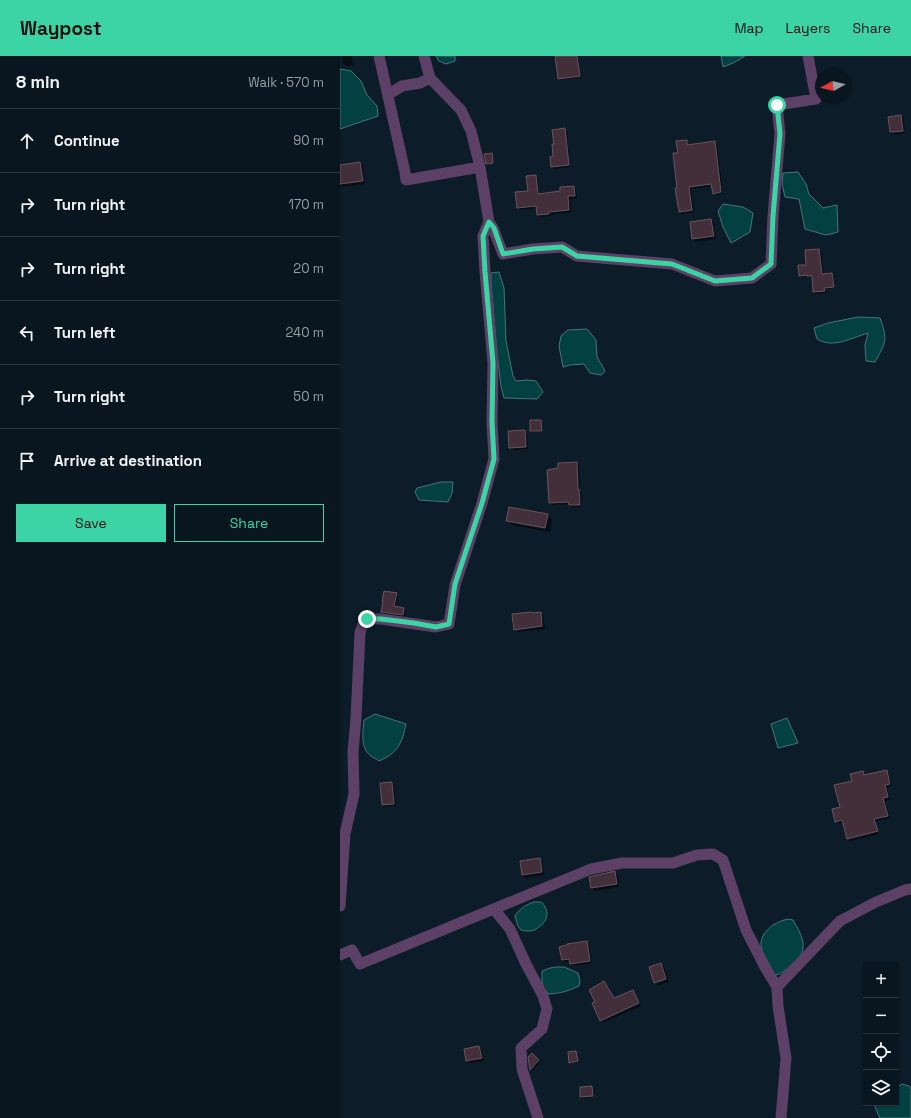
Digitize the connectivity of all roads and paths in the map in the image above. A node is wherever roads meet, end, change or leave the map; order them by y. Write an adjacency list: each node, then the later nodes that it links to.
1 (379, 56): 5 (street)
2 (424, 56): 4 (street)
3 (808, 56): 7 (street)
4 (430, 78): 5 (street); 6 (street)
5 (389, 94): 6 (street)
6 (480, 167): 7 (street)
7 (489, 222): 9 (street)
8 (911, 889): 12 (street)
9 (340, 906)
10 (494, 909): 11 (street); 12 (street); 13 (street)
11 (340, 955)
12 (777, 987): 14 (street)
13 (538, 1118)
14 (780, 1118)

